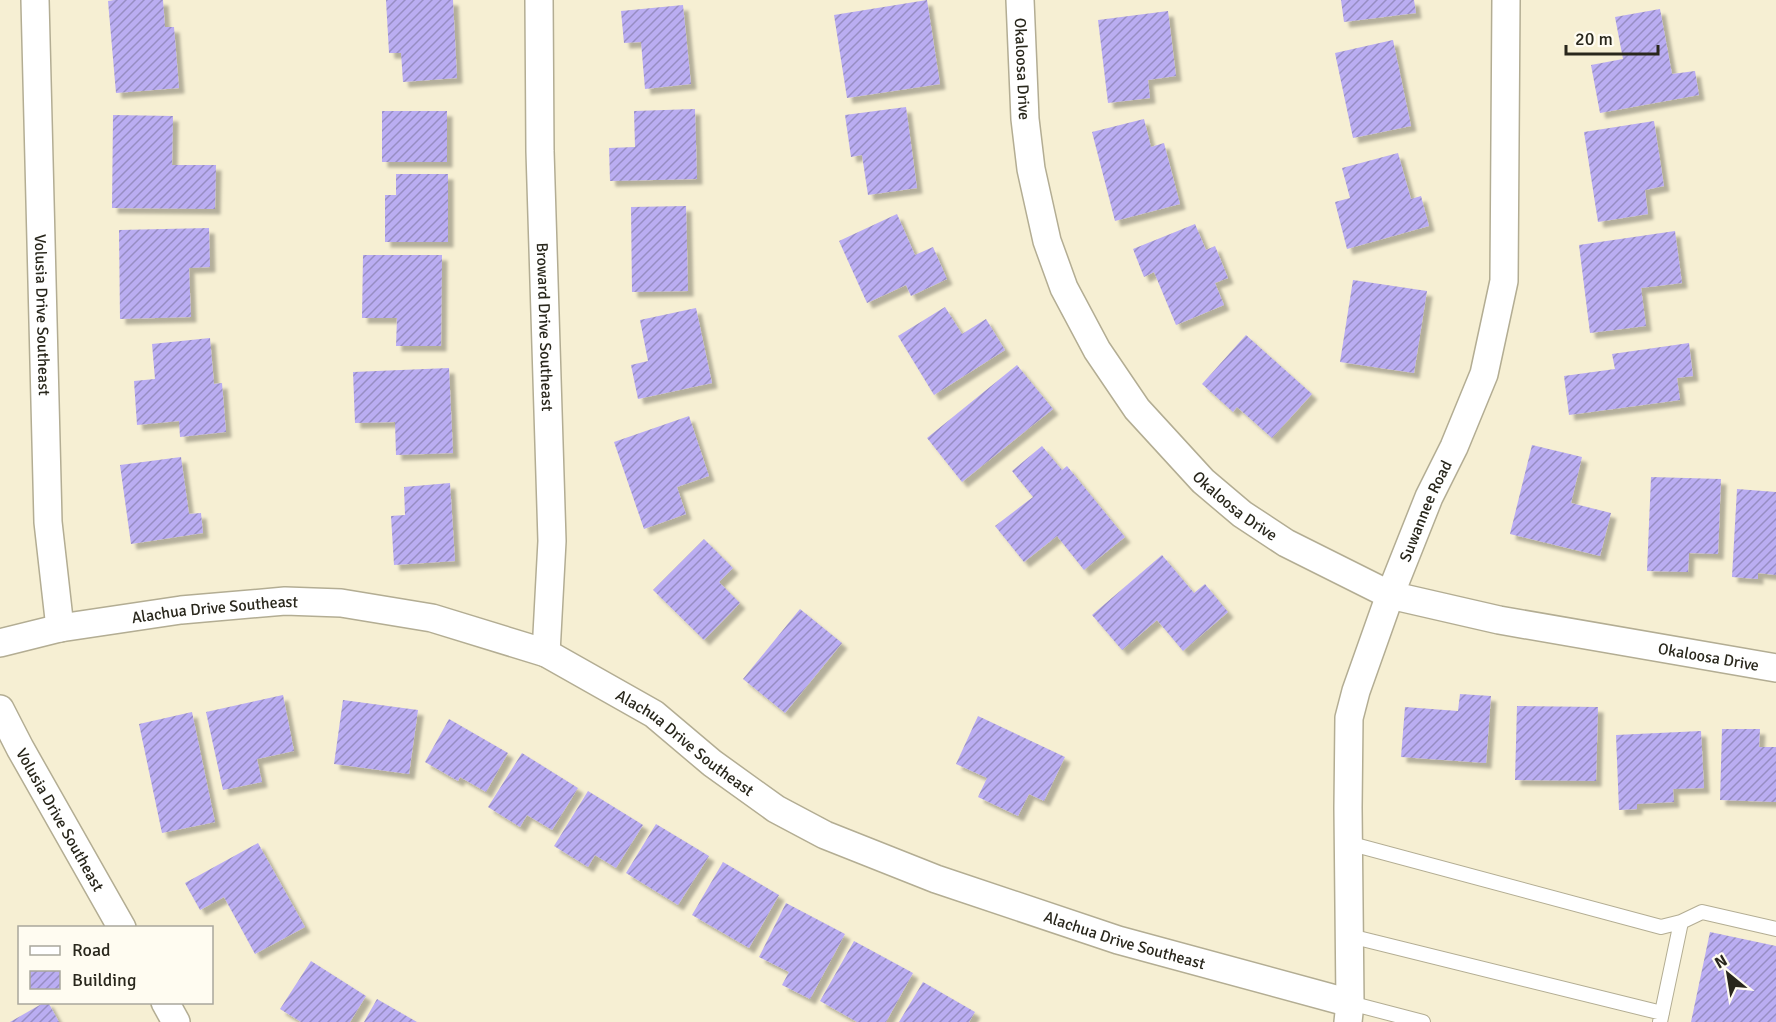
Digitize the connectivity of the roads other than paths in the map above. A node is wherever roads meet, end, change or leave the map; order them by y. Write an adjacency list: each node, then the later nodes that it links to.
1 (35, 0): 6 (street, Volusia Drive Southeast)
2 (539, 0): 8 (street, Broward Drive Southeast)
3 (1020, 0): 5 (street, Okaloosa Drive)
4 (1506, 0): 5 (street, Suwannee Road)
5 (1390, 595): 9 (street, Okaloosa Drive); 11 (street, Suwannee Road)
6 (60, 628): 7 (street, Alachua Drive Southeast); 8 (street, Alachua Drive Southeast)
7 (0, 643)
8 (546, 653): 17 (street, Alachua Drive Southeast)
9 (1776, 668)
10 (0, 709): 13 (street, Volusia Drive Southeast)
11 (1348, 843): 12 (lane); 15 (street, Suwannee Road)
12 (1682, 922): 14 (lane); 18 (lane)
13 (121, 926)
14 (1776, 929)
15 (1350, 936): 17 (street, Suwannee Road); 18 (lane)
16 (166, 1004): 19 (street)
17 (1349, 1012): 20 (lane)
18 (1661, 1017)
19 (176, 1022)
20 (1423, 1022)

